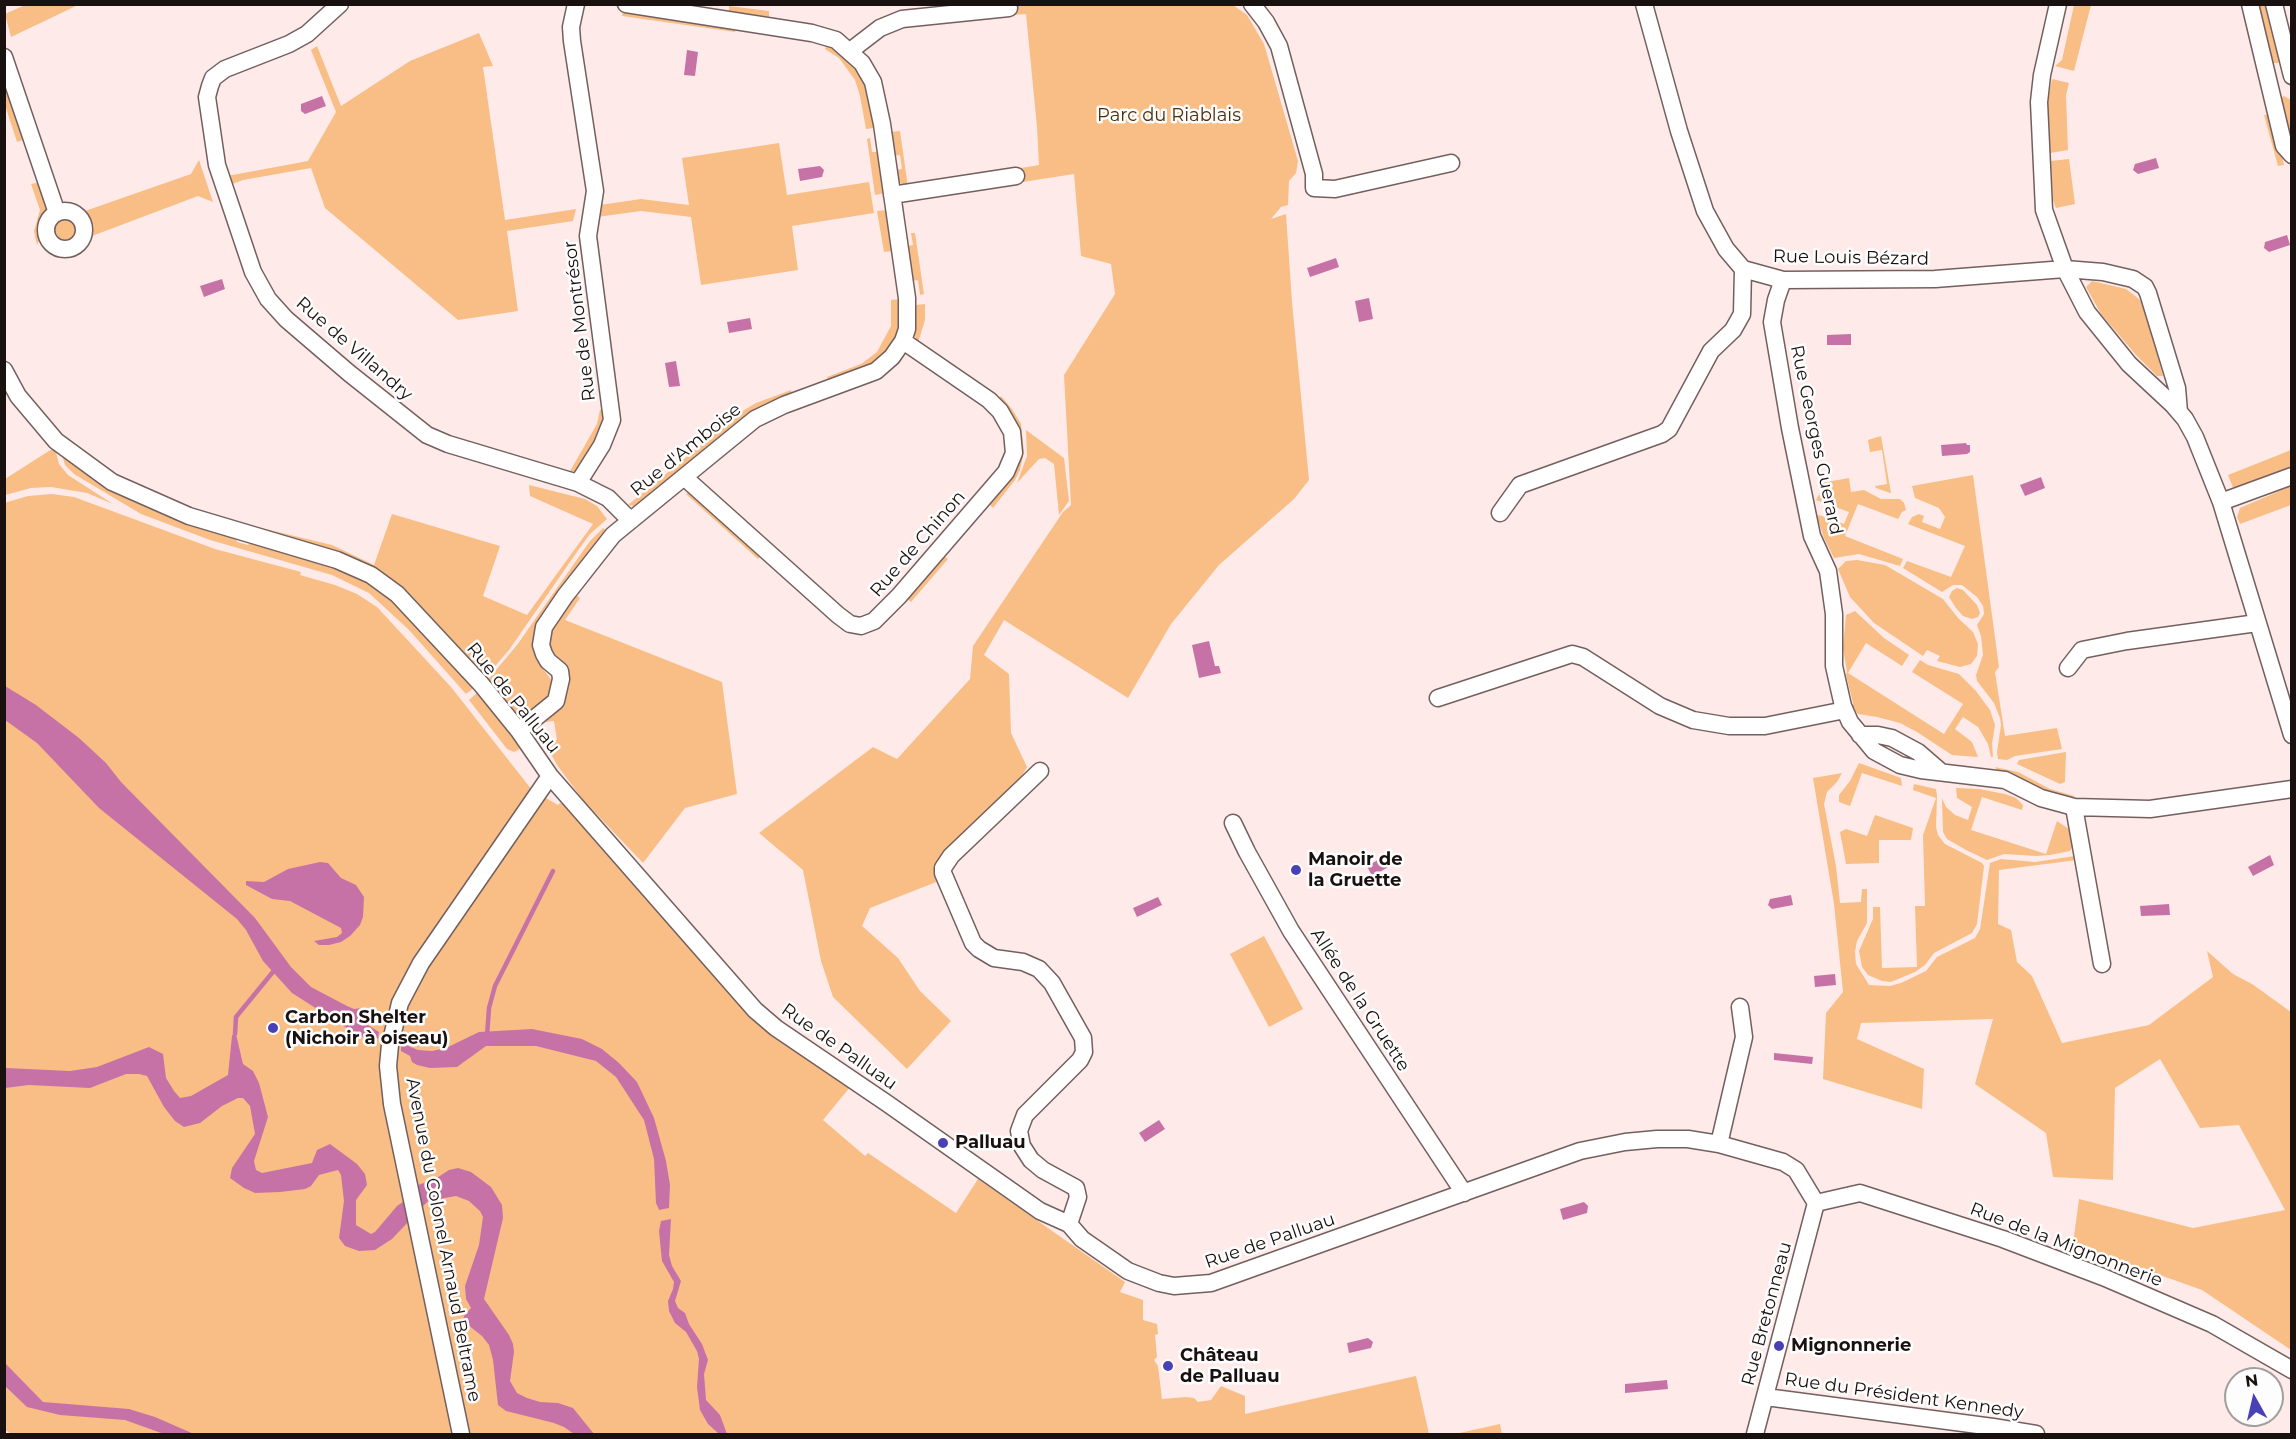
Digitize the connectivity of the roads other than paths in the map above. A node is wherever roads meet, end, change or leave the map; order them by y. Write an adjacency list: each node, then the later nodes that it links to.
1 (340, 4): 27 (street, Rue de Villandry)
2 (576, 4): 27 (street, Rue de Montrésor)
3 (626, 4): 10 (street, Rue d'Amboise)
4 (1252, 4): 15 (street)
5 (1644, 4): 19 (street)
6 (2058, 4): 20 (street)
7 (2250, 4): 13 (street)
8 (2274, 4): 12 (street)
9 (1009, 8): 10 (street)
10 (850, 51): 17 (street, Rue d'Amboise)
11 (4, 57): 18 (street)
12 (2291, 75): 13 (street)
13 (2268, 78): 14 (street)
14 (2292, 155)
15 (1450, 163)
16 (1016, 176): 17 (street)
17 (892, 195): 22 (street, Rue d'Amboise)
18 (57, 213)
19 (1743, 269): 21 (street, Rue Louis Bézard); 29 (street)
20 (2065, 269): 21 (street, Rue Louis Bézard); 24 (street); 24 (street, Rue Louis Bézard)
21 (1783, 280): 34 (street, Rue Georges Guerard)
22 (903, 340): 26 (street, Rue d'Amboise); 26 (street, Rue de Chinon)
23 (4, 370): 35 (street, Rue de Palluau)
24 (2179, 412): 28 (street)
25 (2292, 476): 28 (street)
26 (684, 477): 30 (street, Rue d'Amboise)
27 (578, 483): 30 (street, Rue de Villandry)
28 (2221, 502): 31 (street)
29 (1500, 513)
30 (630, 520): 35 (street, Rue d'Amboise)
31 (2257, 623): 32 (street); 36 (street)
32 (2068, 668)
33 (1438, 698): 34 (street)
34 (1845, 710): 40 (street, Rue Georges Guerard)
35 (519, 731): 38 (street, Rue de Palluau)
36 (2292, 735)
37 (1040, 771): 47 (street)
38 (550, 776): 47 (street, Rue de Palluau); 50 (street, Avenue du Colonel Arnaud Beltrame)
39 (2292, 789): 40 (street)
40 (2074, 807): 42 (street)
41 (1233, 823): 45 (street, Allée de la Gruette)
42 (2102, 964)
43 (1740, 1007): 44 (street)
44 (1719, 1144): 45 (street, Rue de Palluau); 46 (street, Rue de Palluau)
45 (1464, 1193): 47 (street, Rue de Palluau)
46 (1816, 1203): 48 (street, Rue de la Mignonnerie); 49 (street, Rue Bretonneau)
47 (1069, 1224)
48 (2292, 1370)
49 (1766, 1397): 51 (street, Rue Bretonneau); 52 (street, Rue du Président Kennedy)
50 (459, 1420)
51 (1755, 1434)
52 (2036, 1434)

